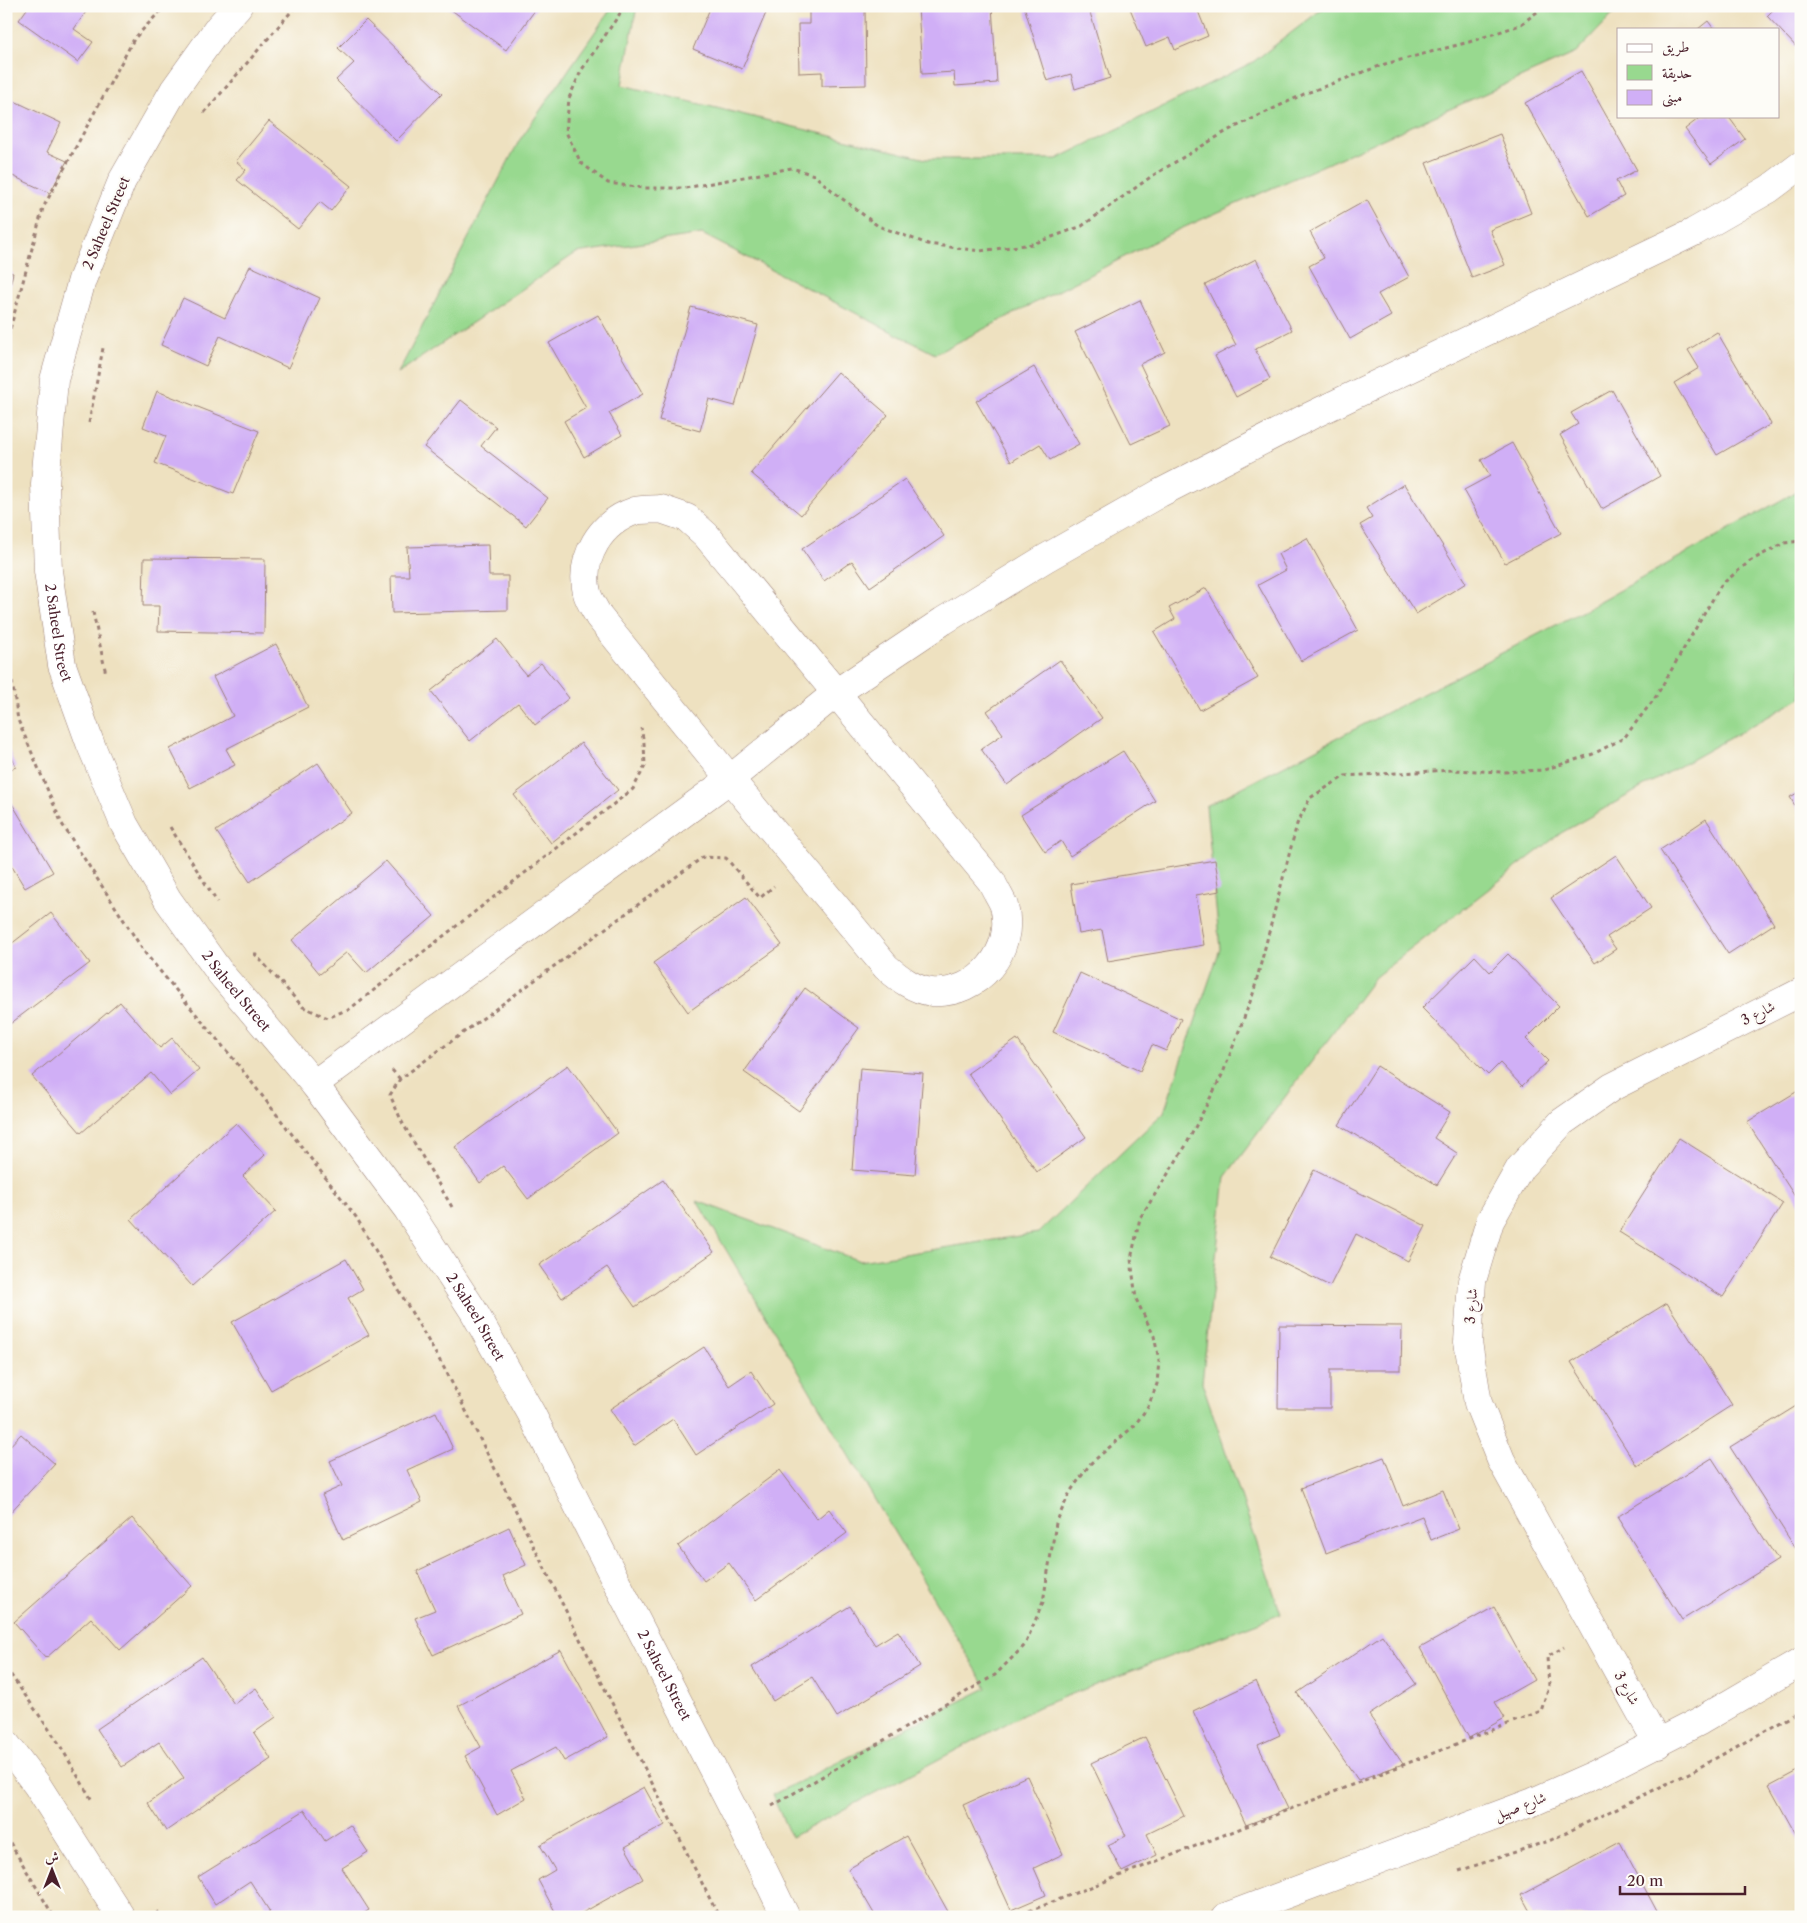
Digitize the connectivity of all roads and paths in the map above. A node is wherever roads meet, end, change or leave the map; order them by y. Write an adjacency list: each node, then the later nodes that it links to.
1 (166, 6): 9 (path)
2 (238, 6): 26 (street, 2 Saheel Street)
3 (296, 6): 6 (path)
4 (625, 6): 5 (path)
5 (1545, 6)
6 (203, 115)
7 (1801, 165): 15 (street)
8 (104, 340): 10 (path)
9 (6, 344)
10 (88, 426)
11 (1801, 541): 32 (path)
12 (93, 612): 14 (path)
13 (6, 642): 36 (path)
14 (107, 680)
15 (836, 693): 16 (street); 17 (street); 19 (street)
16 (662, 696): 17 (street); 23 (path)
17 (730, 779): 19 (street); 24 (street)
18 (166, 819): 20 (path)
19 (800, 864): 25 (path)
20 (222, 910)
21 (250, 949): 23 (path)
22 (1801, 992): 28 (street, 3 شارع)
23 (346, 1010): 24 (path)
24 (371, 1043): 25 (path); 26 (street)
25 (400, 1079): 27 (path)
26 (314, 1084): 32 (street, 2 Saheel Street)
27 (456, 1214)
28 (1595, 1630): 31 (street, 3 شارع); 38 (path)
29 (1801, 1662): 31 (street, شارع صهيل)
30 (6, 1744): 35 (street)
31 (1658, 1744): 39 (street, شارع صهيل)
32 (741, 1824): 37 (street, 2 Saheel Street)
33 (6, 1836): 34 (path)
34 (54, 1917)
35 (121, 1917)
36 (719, 1917)
37 (786, 1917)
38 (1014, 1917)
39 (1225, 1917)

